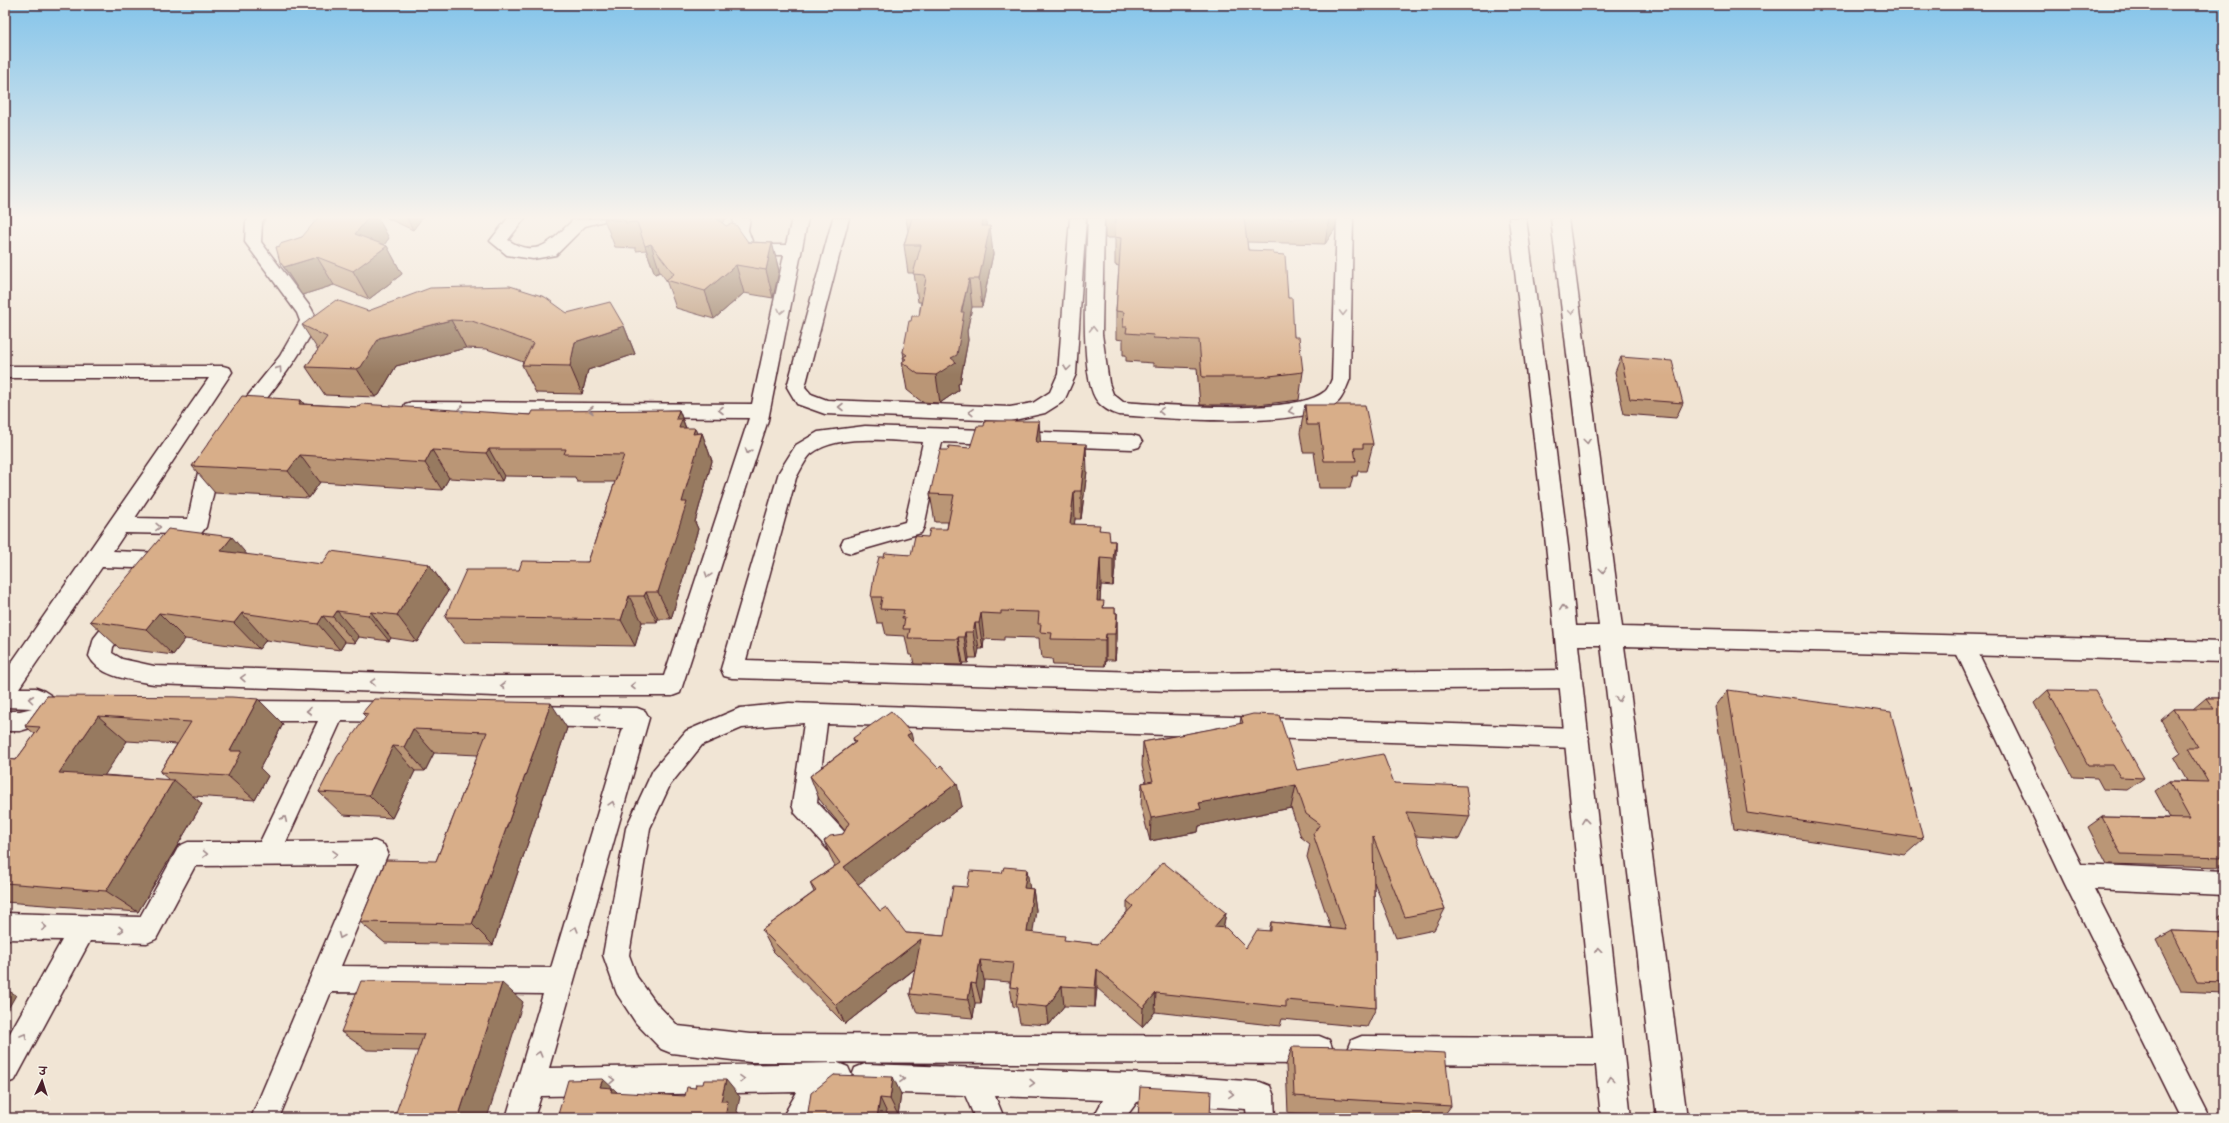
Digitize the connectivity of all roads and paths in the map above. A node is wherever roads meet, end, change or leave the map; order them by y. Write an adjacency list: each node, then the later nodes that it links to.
1 (274, 270): 15 (street, one-way to 1)
2 (789, 270): 11 (street, one-way to 11)
3 (827, 270): 4 (street, one-way to 3)
4 (1074, 270)
5 (1095, 270): 6 (street, one-way to 5)
6 (1344, 270)
7 (1523, 270): 21 (street, one-way to 7)
8 (1566, 270): 22 (street, one-way to 22)
9 (5, 372): 14 (street)
10 (396, 409): 11 (street, one-way to 10)
11 (760, 410): 20 (street, one-way to 20)
12 (934, 435): 13 (street); 16 (street); 25 (street)
13 (1132, 442)
14 (120, 525): 15 (street, one-way to 15); 17 (street)
15 (196, 527): 18 (street)
16 (851, 544)
17 (97, 559): 18 (street); 26 (street)
18 (167, 561): 19 (street)
19 (153, 579)
20 (139, 597)
21 (1565, 635): 22 (street); 25 (street)
22 (1611, 636): 23 (street); 58 (street, one-way to 58)
23 (1964, 646): 24 (street); 39 (street)
24 (2224, 652)
25 (1571, 679): 36 (street)
26 (5, 690)
27 (5, 697): 28 (street, one-way to 27)
28 (54, 710): 29 (street); 35 (street)
29 (78, 710)
30 (222, 710): 31 (street, one-way to 30)
31 (334, 711): 32 (street); 38 (street, one-way to 31)
32 (412, 713)
33 (817, 714): 36 (street); 37 (street); 45 (street)
34 (513, 715): 44 (street, one-way to 34)
35 (5, 721)
36 (1576, 738): 45 (street, one-way to 36)
37 (842, 847)
38 (267, 855): 42 (street, one-way to 38); 43 (street, one-way to 43)
39 (2074, 876): 40 (street); 59 (street)
40 (2224, 883)
41 (5, 926): 42 (street, one-way to 42)
42 (82, 929): 46 (street, one-way to 42)
43 (323, 979): 44 (street); 51 (street)
44 (560, 981): 49 (street, one-way to 44)
45 (1608, 1051): 57 (street, one-way to 45)
46 (5, 1070)
47 (840, 1077): 48 (street, one-way to 48); 49 (street, one-way to 47); 53 (street)
48 (973, 1081): 50 (street, one-way to 50); 54 (street)
49 (531, 1082): 52 (street)
50 (1130, 1087): 55 (street); 56 (street, one-way to 56)
51 (265, 1118)
52 (520, 1118)
53 (796, 1118)
54 (990, 1118)
55 (1107, 1118)
56 (1261, 1118)
57 (1616, 1118)
58 (1672, 1118)
59 (2196, 1118)

